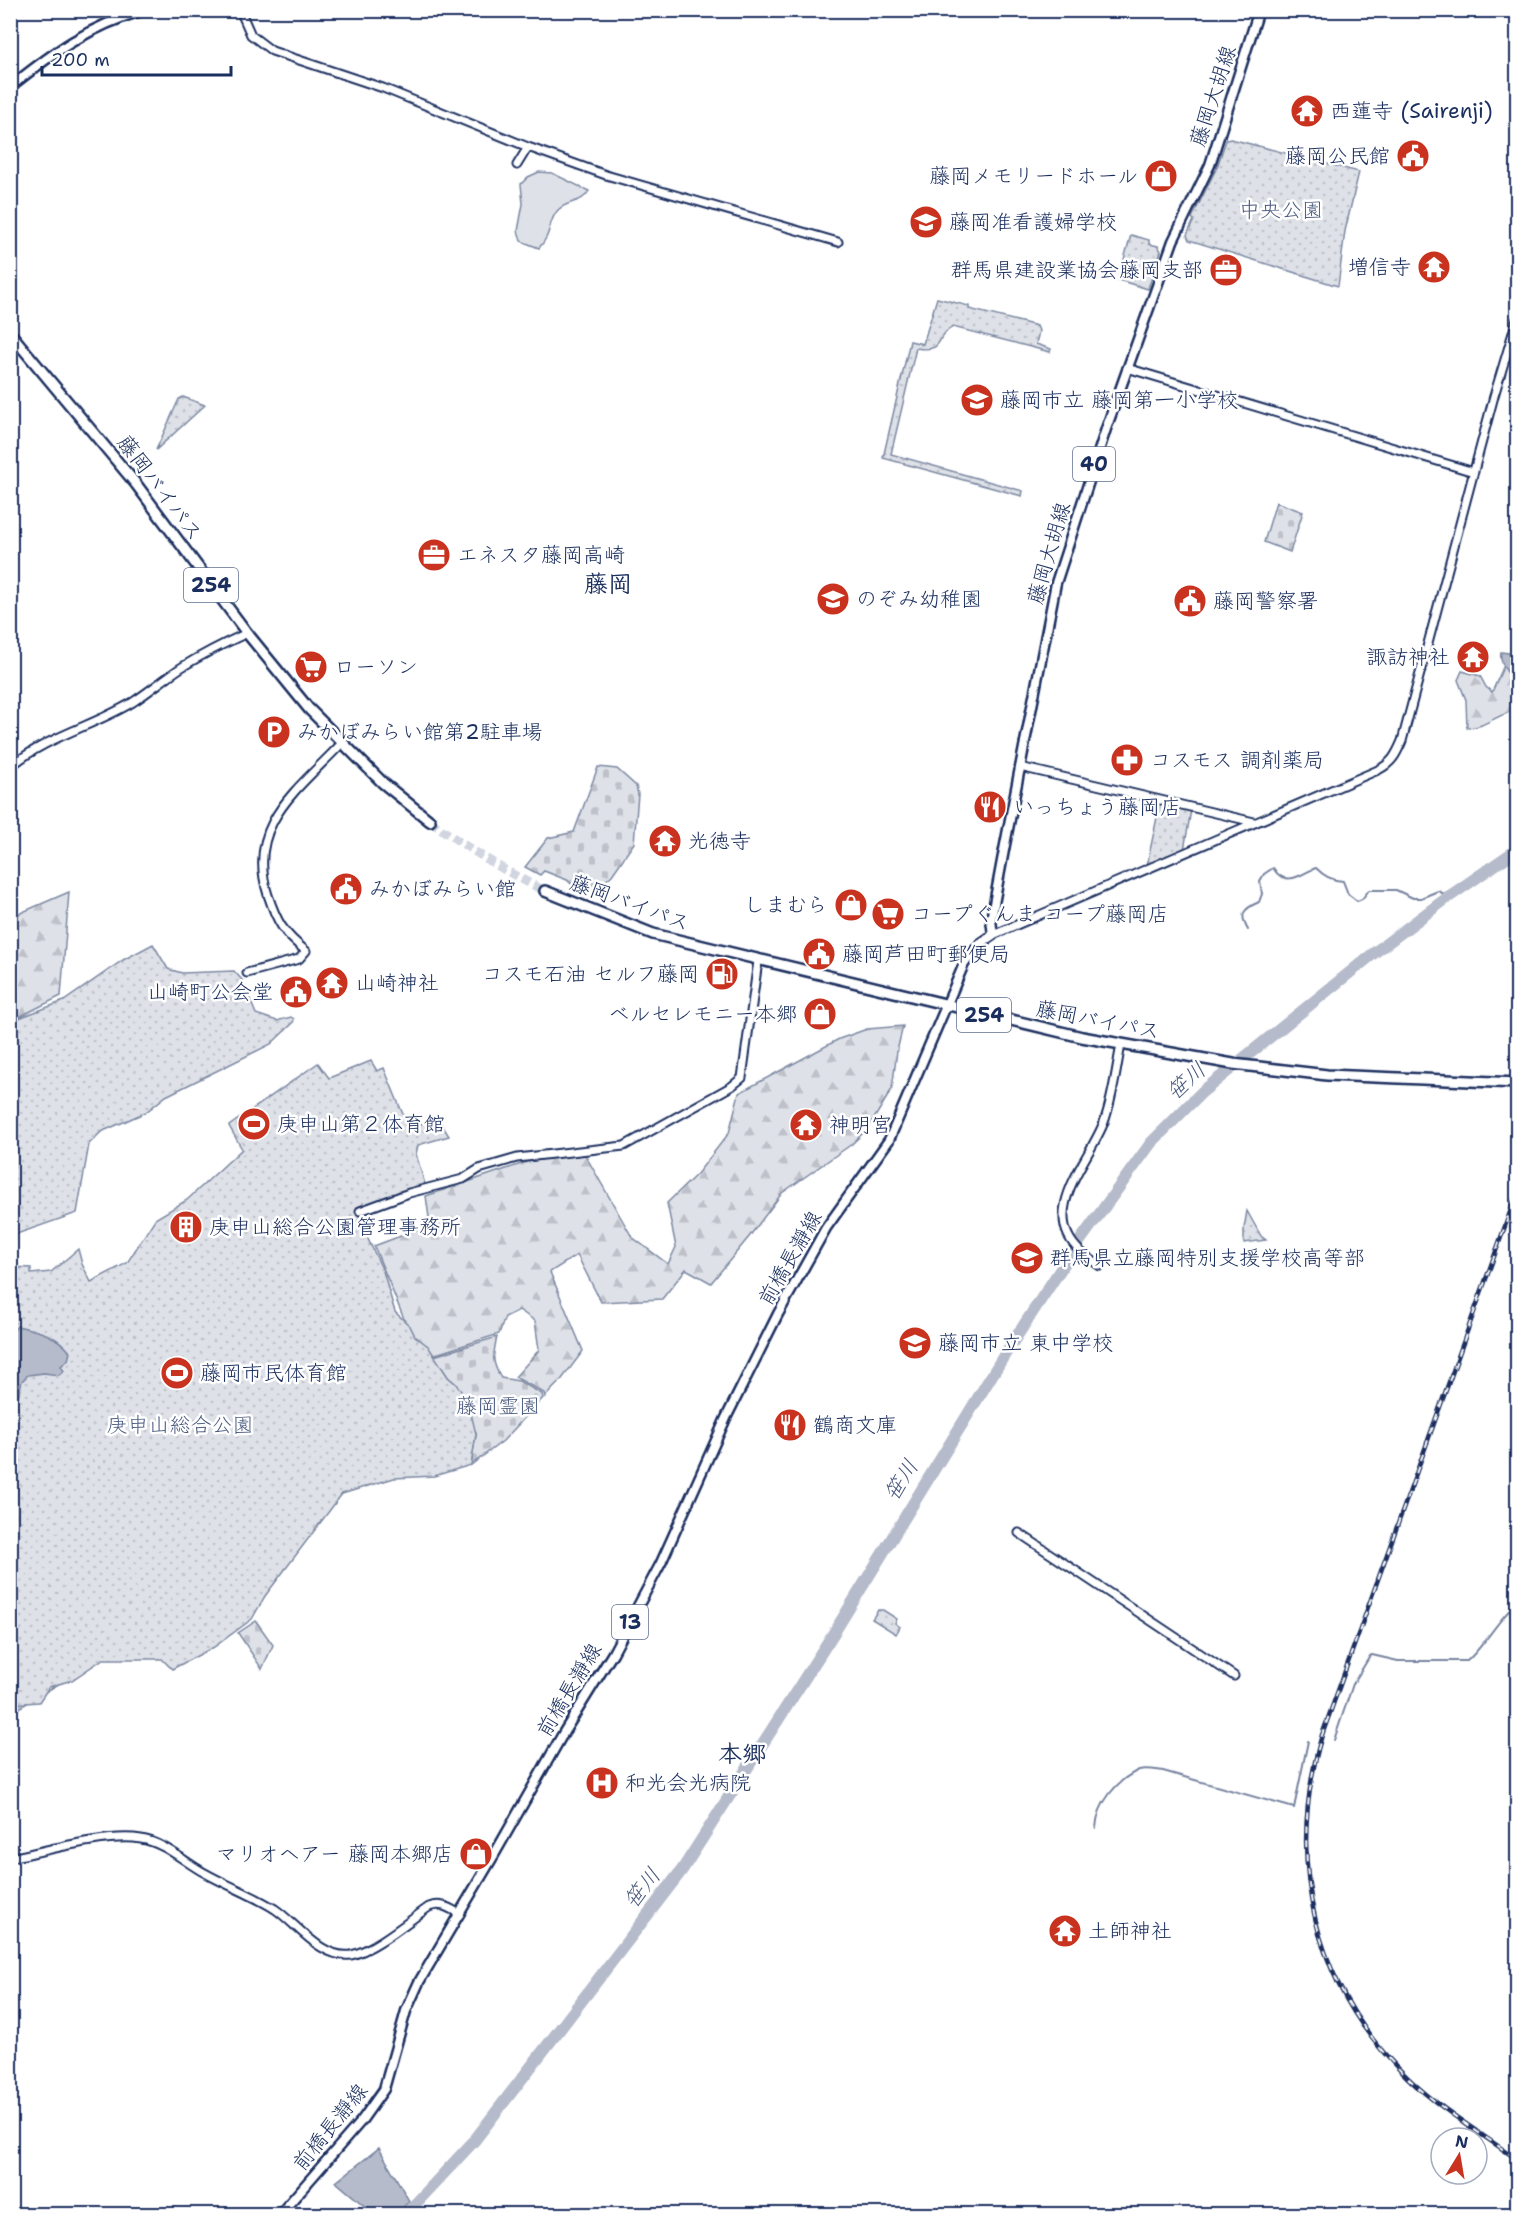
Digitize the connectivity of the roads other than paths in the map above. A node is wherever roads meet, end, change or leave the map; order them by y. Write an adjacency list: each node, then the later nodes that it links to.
1 (144, 10): 4 (main road)
2 (240, 10): 5 (street)
3 (1258, 10): 10 (main road, 藤岡大胡線 / 40)
4 (10, 87)
5 (528, 147): 6 (street); 7 (street)
6 (517, 165)
7 (837, 242)
8 (1518, 316): 11 (street)
9 (10, 333): 12 (highway, 藤岡バイパス / 254)
10 (1127, 368): 11 (street); 15 (main road, 藤岡大胡線 / 40)
11 (1473, 472): 17 (street)
12 (247, 633): 13 (highway, 藤岡バイパス / 254); 14 (street)
13 (342, 743): 16 (highway, 藤岡バイパス / 254); 21 (street)
14 (10, 767)
15 (1020, 767): 17 (street); 19 (main road, 藤岡大胡線 / 40)
16 (430, 821)
17 (1255, 822): 19 (street)
18 (545, 891): 20 (highway, 藤岡バイパス / 254)
19 (993, 935): 22 (main road)
20 (758, 961): 22 (highway, 藤岡バイパス / 254); 25 (street)
21 (246, 973)
22 (945, 1005): 23 (highway, 藤岡バイパス / 254); 30 (main road, 前橋長瀞線 / 13)
23 (1121, 1045): 24 (highway, 藤岡バイパス / 254); 26 (street)
24 (1518, 1083)
25 (360, 1211)
26 (1100, 1266)
27 (1019, 1533): 28 (street)
28 (1234, 1676)
29 (10, 1858): 30 (street)
30 (460, 1914): 31 (main road, 前橋長瀞線 / 13)
31 (280, 2214)

